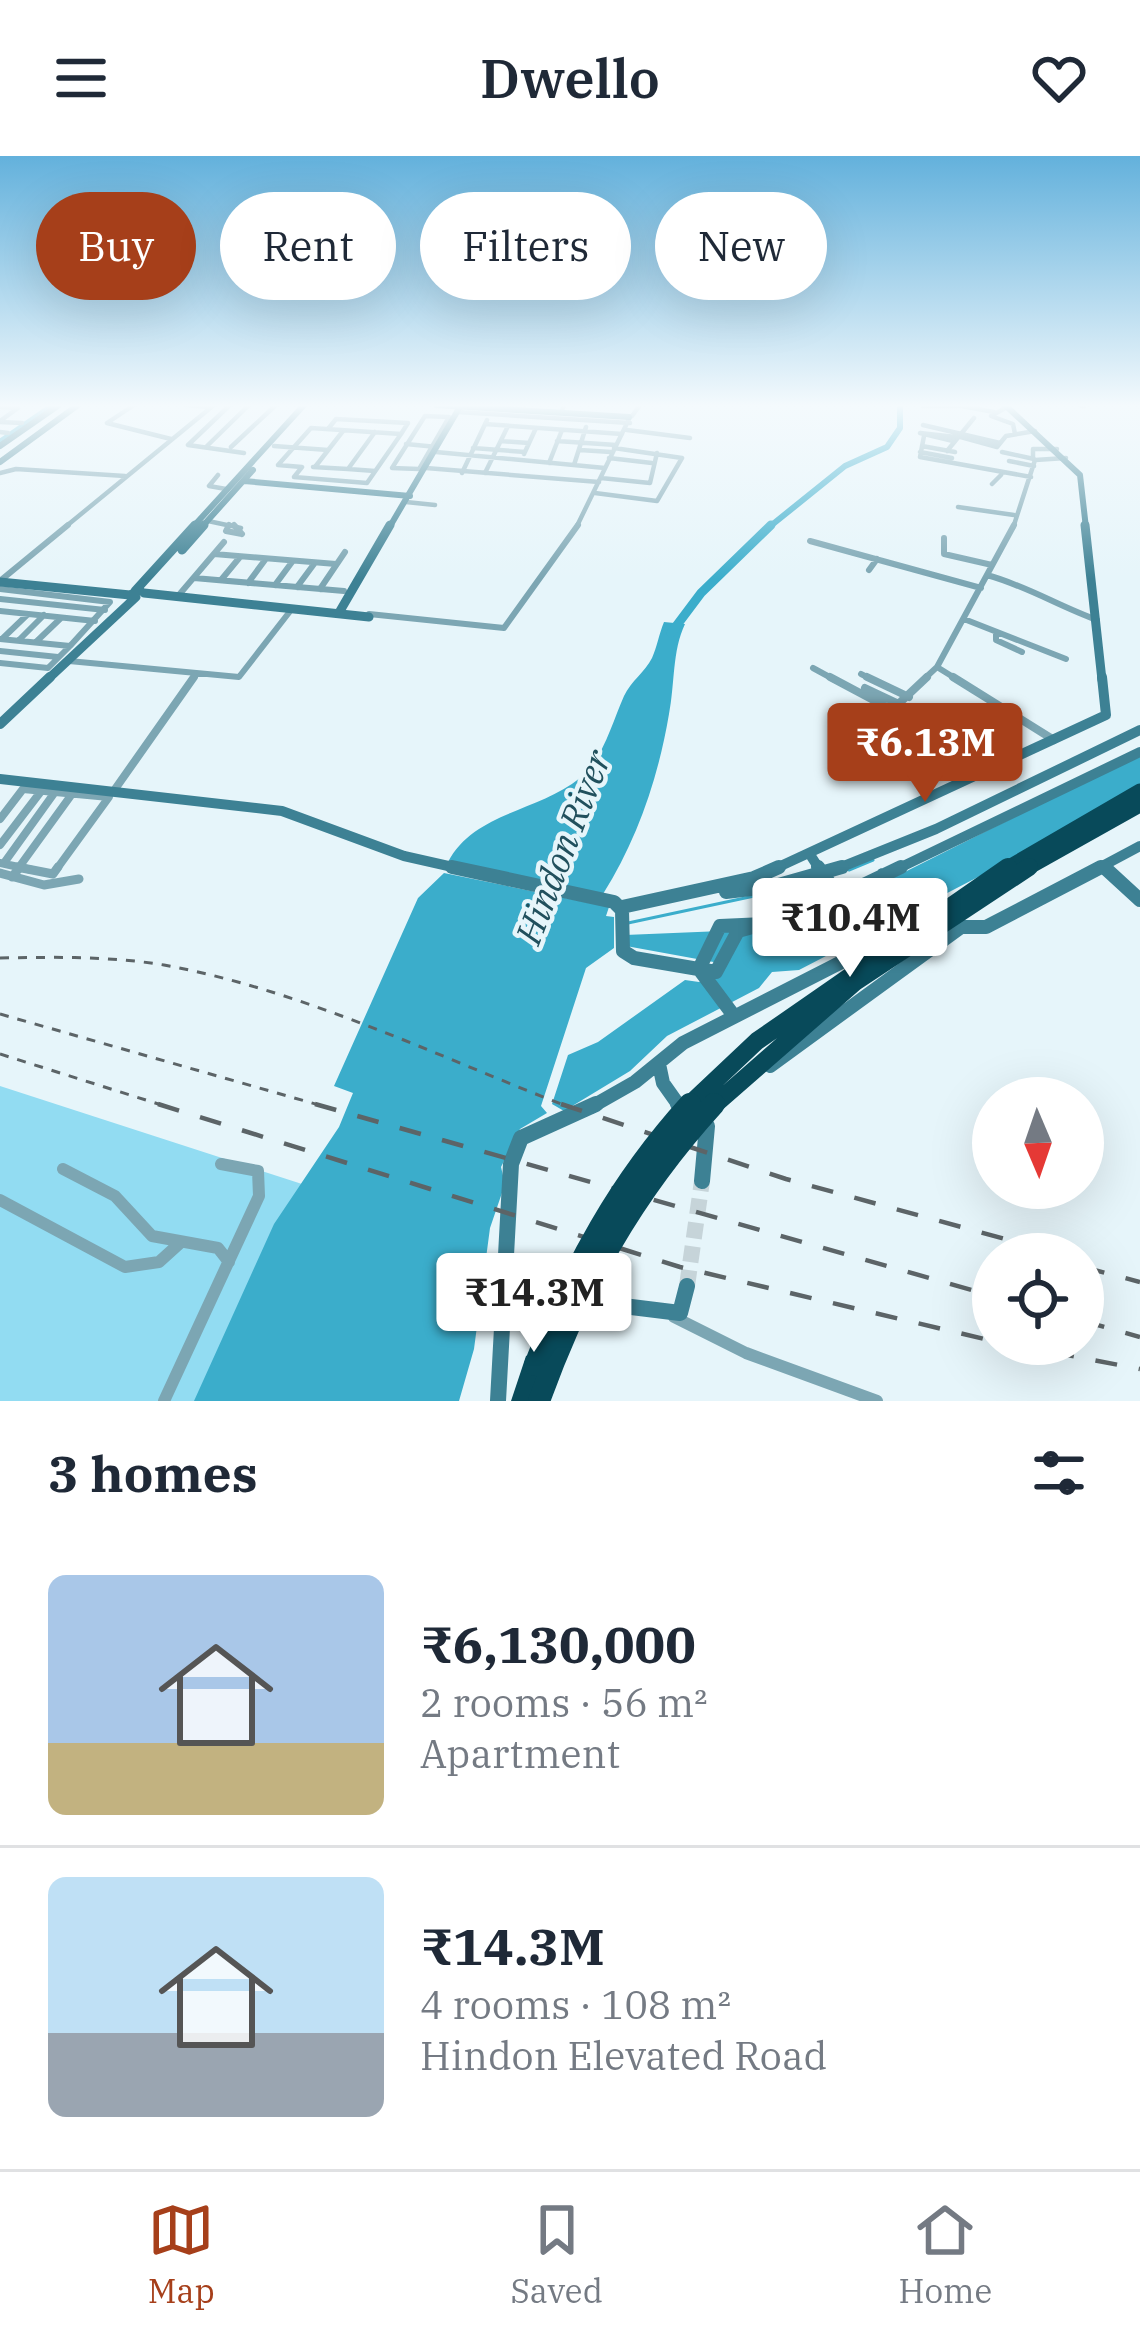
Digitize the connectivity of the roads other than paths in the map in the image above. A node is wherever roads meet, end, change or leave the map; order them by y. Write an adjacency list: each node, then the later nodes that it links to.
1 (143, 463): 35 (street)
2 (250, 463): 41 (street)
3 (260, 463): 39 (street)
4 (280, 463): 23 (street)
5 (318, 463): 24 (street)
6 (353, 463): 29 (street)
7 (382, 463): 30 (street)
8 (395, 463): 9 (street)
9 (423, 463)
10 (429, 463): 26 (street)
11 (466, 463): 32 (street)
12 (490, 463): 33 (street)
13 (550, 463): 22 (street)
14 (607, 463): 27 (street)
15 (652, 463): 38 (street)
16 (679, 463): 42 (street)
17 (959, 463): 25 (street)
18 (974, 463): 25 (street)
19 (987, 463): 28 (street)
20 (1034, 463): 37 (street)
21 (1069, 463): 88 (street)
22 (574, 465): 27 (street)
23 (301, 466): 24 (street); 30 (street)
24 (315, 467): 29 (street)
25 (973, 467): 28 (street); 36 (street)
26 (426, 468): 32 (street); 43 (street)
27 (605, 468): 38 (street)
28 (986, 469): 37 (street)
29 (348, 470): 30 (street)
30 (376, 471)
31 (0, 473): 35 (street)
32 (462, 473): 33 (street)
33 (485, 473): 38 (street)
34 (218, 475): 41 (street)
35 (127, 476): 69 (street)
36 (1001, 476): 37 (street); 40 (street)
37 (1031, 479): 46 (street)
38 (600, 480): 42 (street)
39 (244, 481): 43 (street); 47 (street)
40 (992, 484)
41 (226, 489): 76 (street)
42 (596, 493): 84 (street)
43 (408, 499): 44 (street); 81 (street)
44 (435, 505)
45 (958, 507): 46 (street)
46 (1014, 515): 64 (street)
47 (208, 520): 48 (street); 50 (street)
48 (220, 523): 49 (street); 50 (street)
49 (229, 524)
50 (198, 532): 76 (street)
51 (944, 538): 64 (street)
52 (810, 541): 54 (street)
53 (224, 542): 56 (street)
54 (845, 550): 59 (street); 60 (street)
55 (344, 552): 63 (street)
56 (214, 554): 57 (street); 67 (street)
57 (241, 556): 58 (street); 68 (street)
58 (266, 558): 61 (street); 70 (street)
59 (877, 559): 65 (street); 73 (street)
60 (839, 560)
61 (293, 561): 62 (street); 71 (street)
62 (315, 562): 63 (street); 72 (street)
63 (336, 565): 74 (street)
64 (992, 565): 66 (street)
65 (868, 569)
66 (987, 575): 73 (street); 88 (street)
67 (194, 578): 68 (street); 77 (street)
68 (221, 580): 70 (street)
69 (1, 582): 76 (street); 79 (street)
70 (248, 583): 71 (street)
71 (275, 585): 72 (street)
72 (297, 587): 74 (street)
73 (981, 588): 87 (street)
74 (320, 589): 75 (street)
75 (344, 591)
76 (137, 594): 77 (street); 80 (street); 97 (street); 108 (street)
77 (178, 596): 81 (street)
78 (0, 599): 79 (street)
79 (106, 610): 89 (street)
80 (291, 610): 84 (street); 102 (street)
81 (340, 611): 84 (street)
82 (3, 614): 83 (street)
83 (28, 614): 85 (street); 91 (street)
84 (369, 614)
85 (44, 615): 86 (street); 92 (street)
86 (62, 617): 89 (street); 93 (street)
87 (964, 619): 90 (street); 100 (street)
88 (1099, 620): 107 (street)
89 (96, 621): 94 (street)
90 (996, 632): 96 (street); 98 (street)
91 (1, 639): 92 (street)
92 (18, 641): 93 (street)
93 (35, 643): 94 (street)
94 (70, 646): 97 (street)
95 (0, 651): 97 (street)
96 (1022, 652)
97 (64, 659): 99 (street); 102 (street); 108 (street)
98 (1066, 659)
99 (0, 663)
100 (938, 667): 105 (street); 110 (street)
101 (813, 668): 106 (street)
102 (197, 673): 116 (street)
103 (861, 674): 105 (street)
104 (865, 688): 106 (street)
105 (909, 697): 106 (street)
106 (901, 706)
107 (1106, 715): 109 (street); 110 (street)
108 (0, 721)
109 (1137, 731): 124 (street)
110 (1054, 740): 121 (street)
111 (1140, 752): 125 (street)
112 (0, 779): 113 (street)
113 (48, 789): 114 (street); 118 (street); 119 (street); 123 (street)
114 (74, 790): 116 (street); 123 (street); 123 (street)
115 (1140, 791): 152 (highway, bridge)
116 (113, 792): 130 (street)
117 (1140, 805): 153 (highway, bridge)
118 (0, 819)
119 (0, 845)
120 (1140, 846): 122 (street)
121 (809, 854): 124 (street); 127 (street)
122 (1103, 867): 129 (street); 133 (street)
123 (7, 869): 126 (street)
124 (822, 873): 127 (street); 128 (street)
125 (884, 878): 128 (street); 132 (street)
126 (79, 879)
127 (707, 891): 130 (street)
128 (838, 894): 131 (street)
129 (1140, 900)
130 (622, 910): 135 (street)
131 (755, 926): 135 (street); 135 (street)
132 (900, 926): 133 (street); 134 (street)
133 (961, 927): 136 (street)
134 (843, 961): 136 (street); 137 (street)
135 (705, 969): 137 (street)
136 (874, 993): 139 (street)
137 (731, 1013): 138 (street)
138 (659, 1064): 139 (street); 148 (street)
139 (707, 1126): 142 (street)
140 (221, 1164): 145 (street)
141 (63, 1169): 144 (street)
142 (702, 1181)
143 (0, 1200): 144 (street)
144 (180, 1243): 145 (street)
145 (229, 1264): 150 (street)
146 (687, 1286): 147 (street)
147 (670, 1314): 149 (street); 154 (street)
148 (506, 1320): 149 (street); 151 (street)
149 (576, 1331): 153 (street)
150 (164, 1401)
151 (498, 1401)
152 (524, 1401)
153 (543, 1401)
154 (877, 1401)

